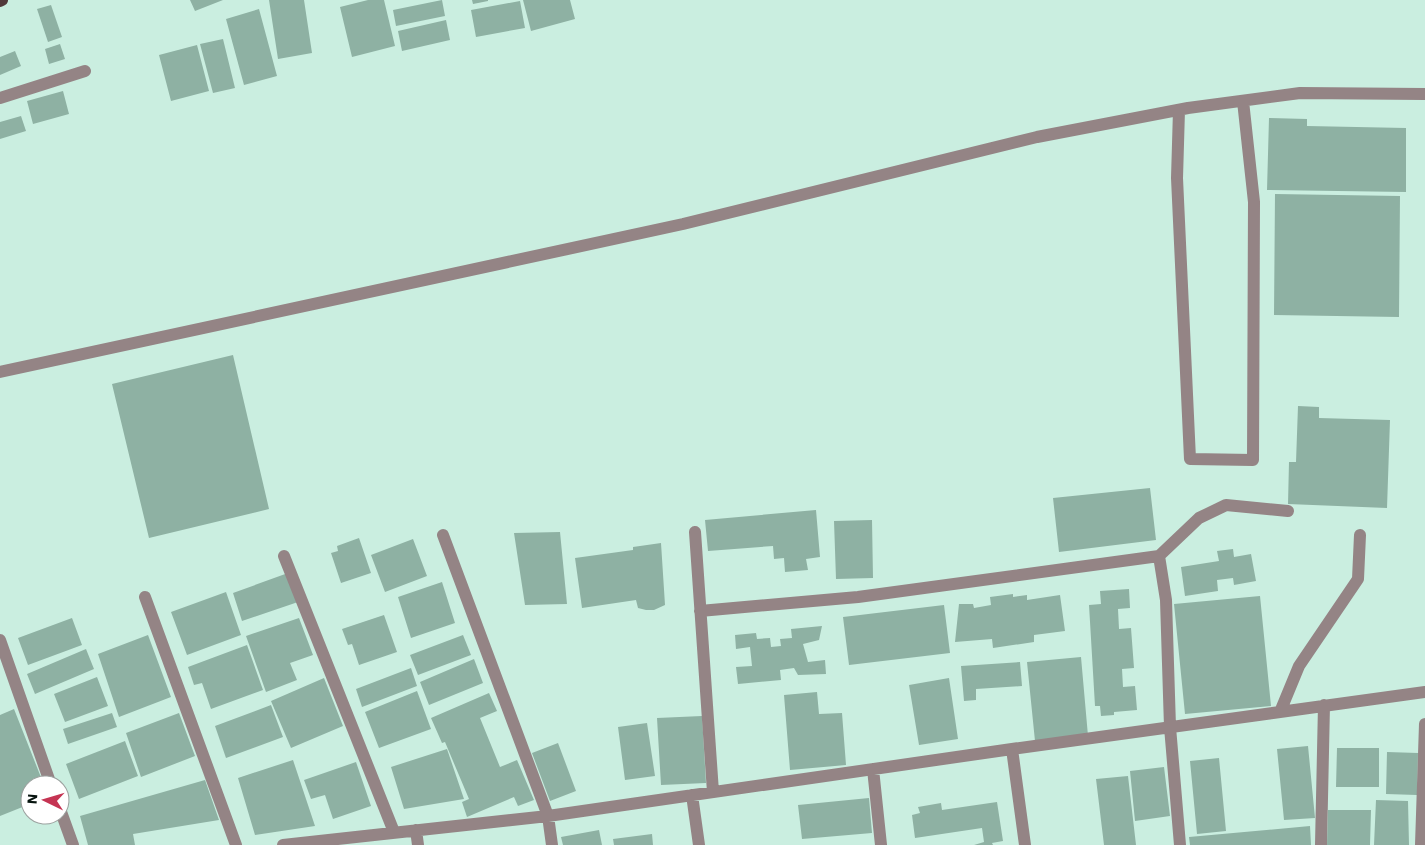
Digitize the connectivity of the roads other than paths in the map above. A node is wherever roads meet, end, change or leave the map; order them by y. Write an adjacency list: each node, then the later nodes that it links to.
1 (85, 71): 3 (street)
2 (1425, 94): 4 (street)
3 (0, 98)
4 (1243, 101): 5 (street); 5 (street)
5 (1179, 110): 6 (street)
6 (0, 372)
7 (1288, 510): 12 (street)
8 (695, 532): 14 (street)
9 (444, 535): 26 (street)
10 (1360, 536): 18 (street)
11 (284, 556): 29 (street)
12 (1160, 556): 14 (street); 20 (street)
13 (145, 597): 31 (street)
14 (700, 611): 24 (street)
15 (0, 640): 23 (street)
16 (1425, 692): 17 (street)
17 (1324, 705): 18 (street); 39 (street)
18 (1280, 712): 20 (street)
19 (1425, 724): 40 (street)
20 (1170, 726): 21 (street); 38 (street)
21 (1012, 749): 22 (street); 37 (street)
22 (873, 769): 24 (street); 36 (street)
23 (48, 775)
24 (713, 792): 25 (street)
25 (692, 795): 26 (street); 35 (street)
26 (548, 816): 28 (street); 34 (street)
27 (66, 825): 30 (street)
28 (416, 830): 29 (street); 33 (street)
29 (394, 832): 32 (street)
30 (73, 845)
31 (236, 845)
32 (283, 845)
33 (418, 845)
34 (552, 845)
35 (699, 845)
36 (881, 845)
37 (1025, 845)
38 (1180, 845)
39 (1321, 845)
40 (1421, 845)

